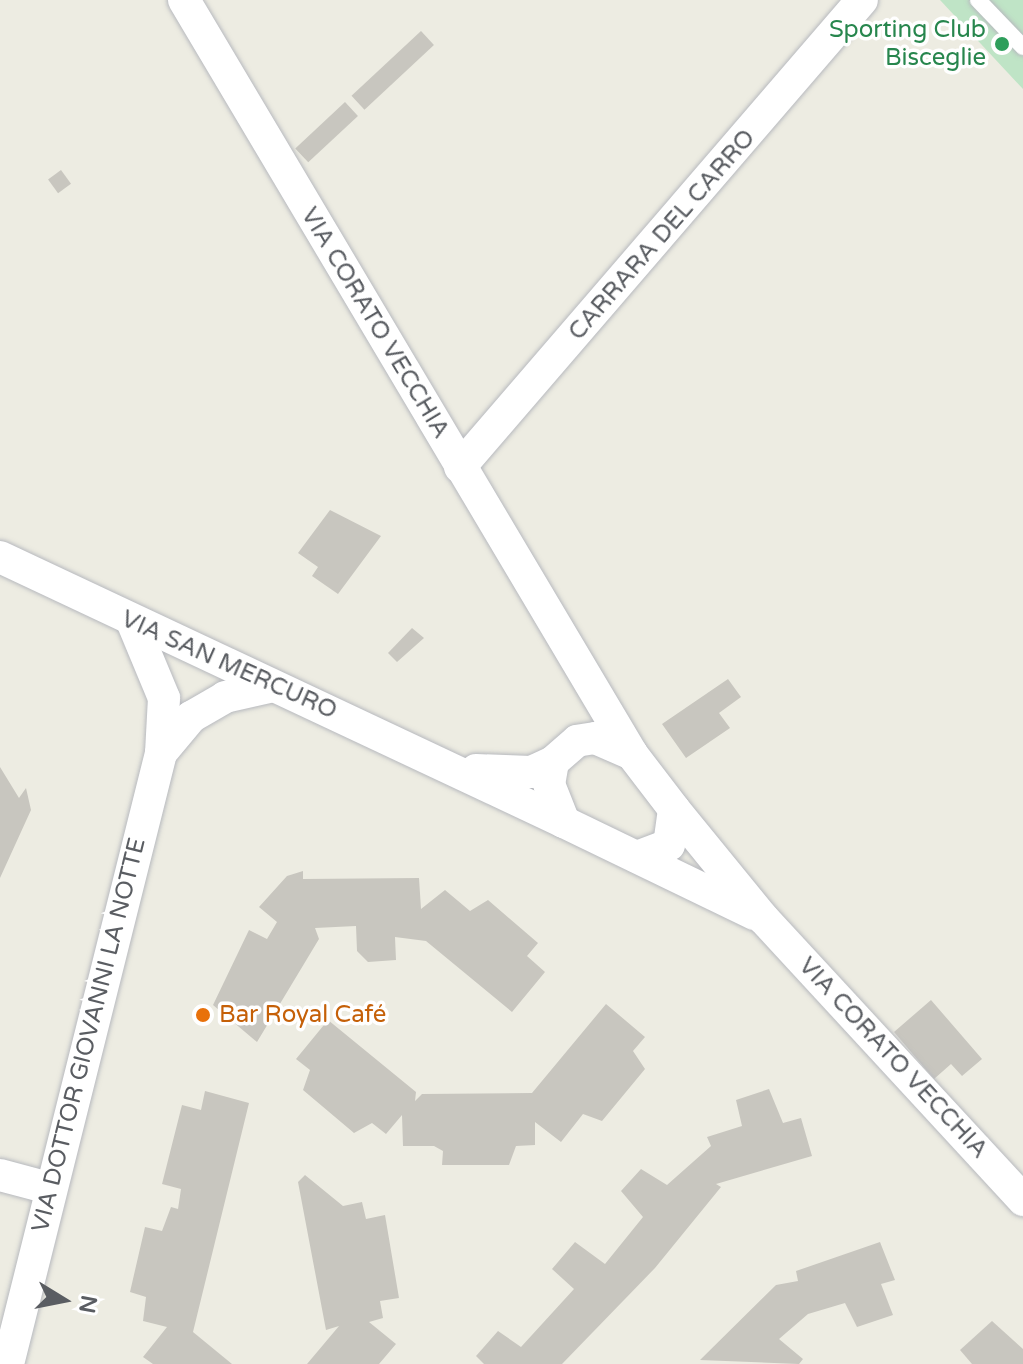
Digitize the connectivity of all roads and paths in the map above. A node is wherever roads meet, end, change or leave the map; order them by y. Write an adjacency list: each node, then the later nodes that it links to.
1 (184, 0): 5 (street, VIA CORATO VECCHIA)
2 (862, 0): 5 (street, CARRARA DEL CARRO)
3 (978, 0): 4 (lane)
4 (1023, 47)
5 (460, 467): 8 (street, VIA CORATO VECCHIA)
6 (0, 557): 7 (street, VIA SAN MERCURO)
7 (132, 621): 9 (street, VIA SAN MERCURO); 11 (street, VIA DOTTOR GIOVANNI LA NOTTE)
8 (567, 644): 13 (street, VIA CORATO VECCHIA); 15 (street, VIA CORATO VECCHIA)
9 (204, 655): 10 (street, VIA SAN MERCURO); 11 (street); 12 (street, VIA DOTTOR GIOVANNI LA NOTTE)
10 (273, 686): 12 (street, VIA DOTTOR GIOVANNI LA NOTTE); 16 (street, VIA SAN MERCURO)
11 (164, 698): 14 (street, VIA DOTTOR GIOVANNI LA NOTTE)
12 (191, 717): 14 (street, VIA DOTTOR GIOVANNI LA NOTTE)
13 (565, 751): 15 (street, VIA CORATO VECCHIA); 16 (street); 18 (street, VIA CORATO VECCHIA)
14 (161, 753): 22 (street, VIA DOTTOR GIOVANNI LA NOTTE)
15 (632, 754): 17 (street, VIA CORATO VECCHIA)
16 (461, 769): 18 (street, VIA SAN MERCURO)
17 (674, 809): 19 (street); 20 (street, VIA CORATO VECCHIA)
18 (564, 822): 19 (street, VIA CORATO VECCHIA)
19 (637, 857): 20 (street, VIA CORATO VECCHIA)
20 (763, 918): 23 (street, VIA CORATO VECCHIA)
21 (0, 1175): 22 (street)
22 (49, 1188): 24 (street, VIA DOTTOR GIOVANNI LA NOTTE)
23 (1023, 1200)
24 (8, 1364)

